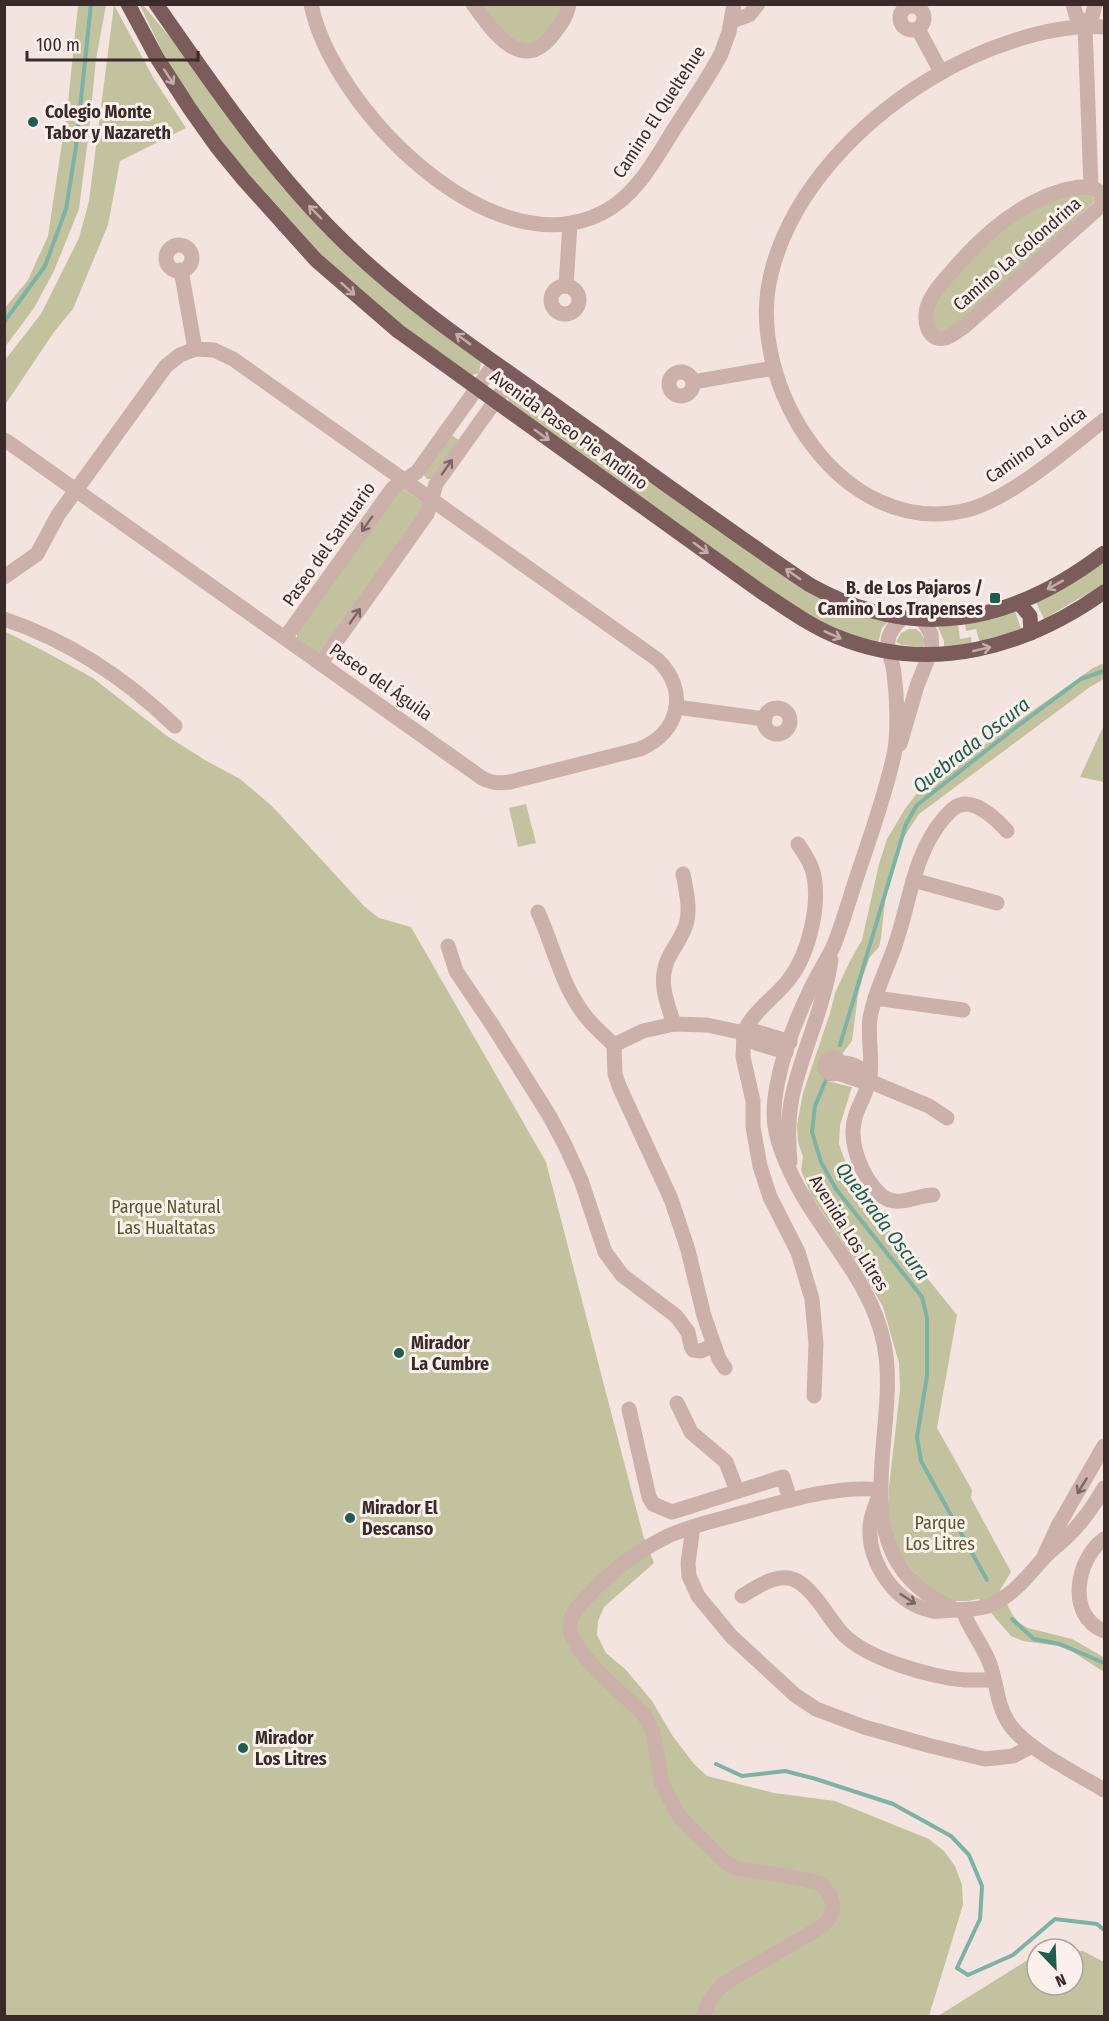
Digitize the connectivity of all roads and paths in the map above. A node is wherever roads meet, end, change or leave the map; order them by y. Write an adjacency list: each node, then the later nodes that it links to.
1 (128, 4): 24 (main road, Avenida Paseo Pie Andino, one-way to 24)
2 (156, 4): 20 (main road, Avenida Paseo Pie Andino, one-way to 2)
3 (311, 4): 16 (street, Camino El Queltehue)
4 (473, 4): 5 (street)
5 (569, 4)
6 (734, 4): 10 (street, Camino El Queltehue)
7 (758, 4): 10 (street)
8 (1073, 4): 11 (street)
9 (1095, 4): 11 (street)
10 (732, 21): 16 (street, Camino El Queltehue)
11 (1085, 26): 12 (street, Camino La Loica); 14 (street, Camino La Loica); 15 (street)
12 (1104, 27)
13 (918, 29): 14 (street)
14 (941, 72): 21 (street, Camino La Loica)
15 (1091, 187): 15 (street, Camino La Golondrina)
16 (570, 224): 18 (street)
17 (181, 270): 19 (street)
18 (566, 286)
19 (195, 349): 28 (street); 29 (street)
20 (495, 363): 22 (main road, Avenida Paseo Pie Andino); 24 (street, Paseo del Santuario)
21 (774, 368): 23 (street); 26 (street, Camino La Loica)
22 (513, 376): 25 (street); 35 (main road, Avenida Paseo Pie Andino, one-way to 22)
23 (693, 382)
24 (477, 388): 25 (main road, Avenida Paseo Pie Andino); 28 (street, Paseo del Santuario)
25 (495, 401): 30 (street, one-way to 25); 40 (main road, Avenida Paseo Pie Andino, one-way to 40)
26 (1104, 420)
27 (4, 440): 29 (street, Paseo del Águila)
28 (405, 480): 30 (street); 39 (street, Paseo del Santuario, one-way to 39)
29 (76, 490): 32 (street); 39 (street, Paseo del Águila)
30 (431, 499): 42 (street, one-way to 30); 45 (street)
31 (1104, 553): 34 (main road, Avenida Paseo Pie Andino, one-way to 34)
32 (4, 577)
33 (1104, 592): 38 (main road, Avenida Paseo Pie Andino)
34 (1019, 603): 37 (main road, Avenida Paseo Pie Andino); 38 (main road)
35 (902, 618): 37 (main road, Avenida Paseo Pie Andino); 40 (street, Avenida Los Litres)
36 (4, 619): 47 (street)
37 (923, 620): 41 (street)
38 (1031, 633): 41 (main road, Avenida Paseo Pie Andino, one-way to 38)
39 (285, 638): 42 (street, Paseo del Águila)
40 (890, 653): 41 (main road, Avenida Paseo Pie Andino); 43 (street, Avenida Los Litres)
41 (931, 656): 44 (street, Avenida Los Litres)
42 (321, 663): 45 (street, Paseo del Águila)
43 (895, 684): 44 (street); 48 (street, Avenida Los Litres)
44 (917, 686): 48 (street, Avenida Los Litres)
45 (676, 707): 46 (street)
46 (765, 719)
47 (175, 726)
48 (894, 755): 56 (street, Avenida Los Litres)
49 (1008, 831): 52 (street)
50 (798, 844): 62 (street)
51 (683, 874): 61 (street)
52 (913, 880): 53 (street); 57 (street)
53 (997, 903)
54 (538, 912): 63 (street)
55 (448, 946): 72 (street)
56 (833, 946): 58 (street, Avenida Los Litres); 60 (street, Avenida Los Litres)
57 (875, 998): 59 (street); 66 (street)
58 (802, 1008): 60 (street); 64 (street, Avenida Los Litres)
59 (963, 1010)
60 (818, 1017): 65 (street, Avenida Los Litres)
61 (674, 1024): 62 (street); 63 (street)
62 (744, 1033): 64 (street); 74 (street)
63 (614, 1045): 72 (street)
64 (788, 1047): 67 (street, Avenida Los Litres)
65 (805, 1053): 66 (street); 68 (street, Avenida Los Litres)
66 (869, 1081): 69 (street); 71 (street)
67 (775, 1095): 68 (street); 70 (street, Avenida Los Litres)
68 (792, 1099): 70 (street, Avenida Los Litres)
69 (947, 1118)
70 (791, 1173): 78 (street, Avenida Los Litres)
71 (933, 1195)
72 (714, 1345): 73 (street)
73 (725, 1368)
74 (814, 1396)
75 (677, 1403): 79 (street)
76 (629, 1409): 79 (street)
77 (1104, 1446): 83 (street, one-way to 83)
78 (881, 1490): 81 (street); 86 (street, Avenida Los Litres)
79 (737, 1491): 81 (street)
80 (1103, 1493): 83 (street)
81 (790, 1500): 82 (street)
82 (693, 1527): 89 (street); 91 (street)
83 (1064, 1530): 86 (street)
84 (1104, 1539): 87 (street)
85 (742, 1596): 88 (street)
86 (959, 1610): 88 (street)
87 (1104, 1631)
88 (993, 1680): 89 (street)
89 (1032, 1746): 90 (street)
90 (1104, 1790)
91 (703, 2016)

